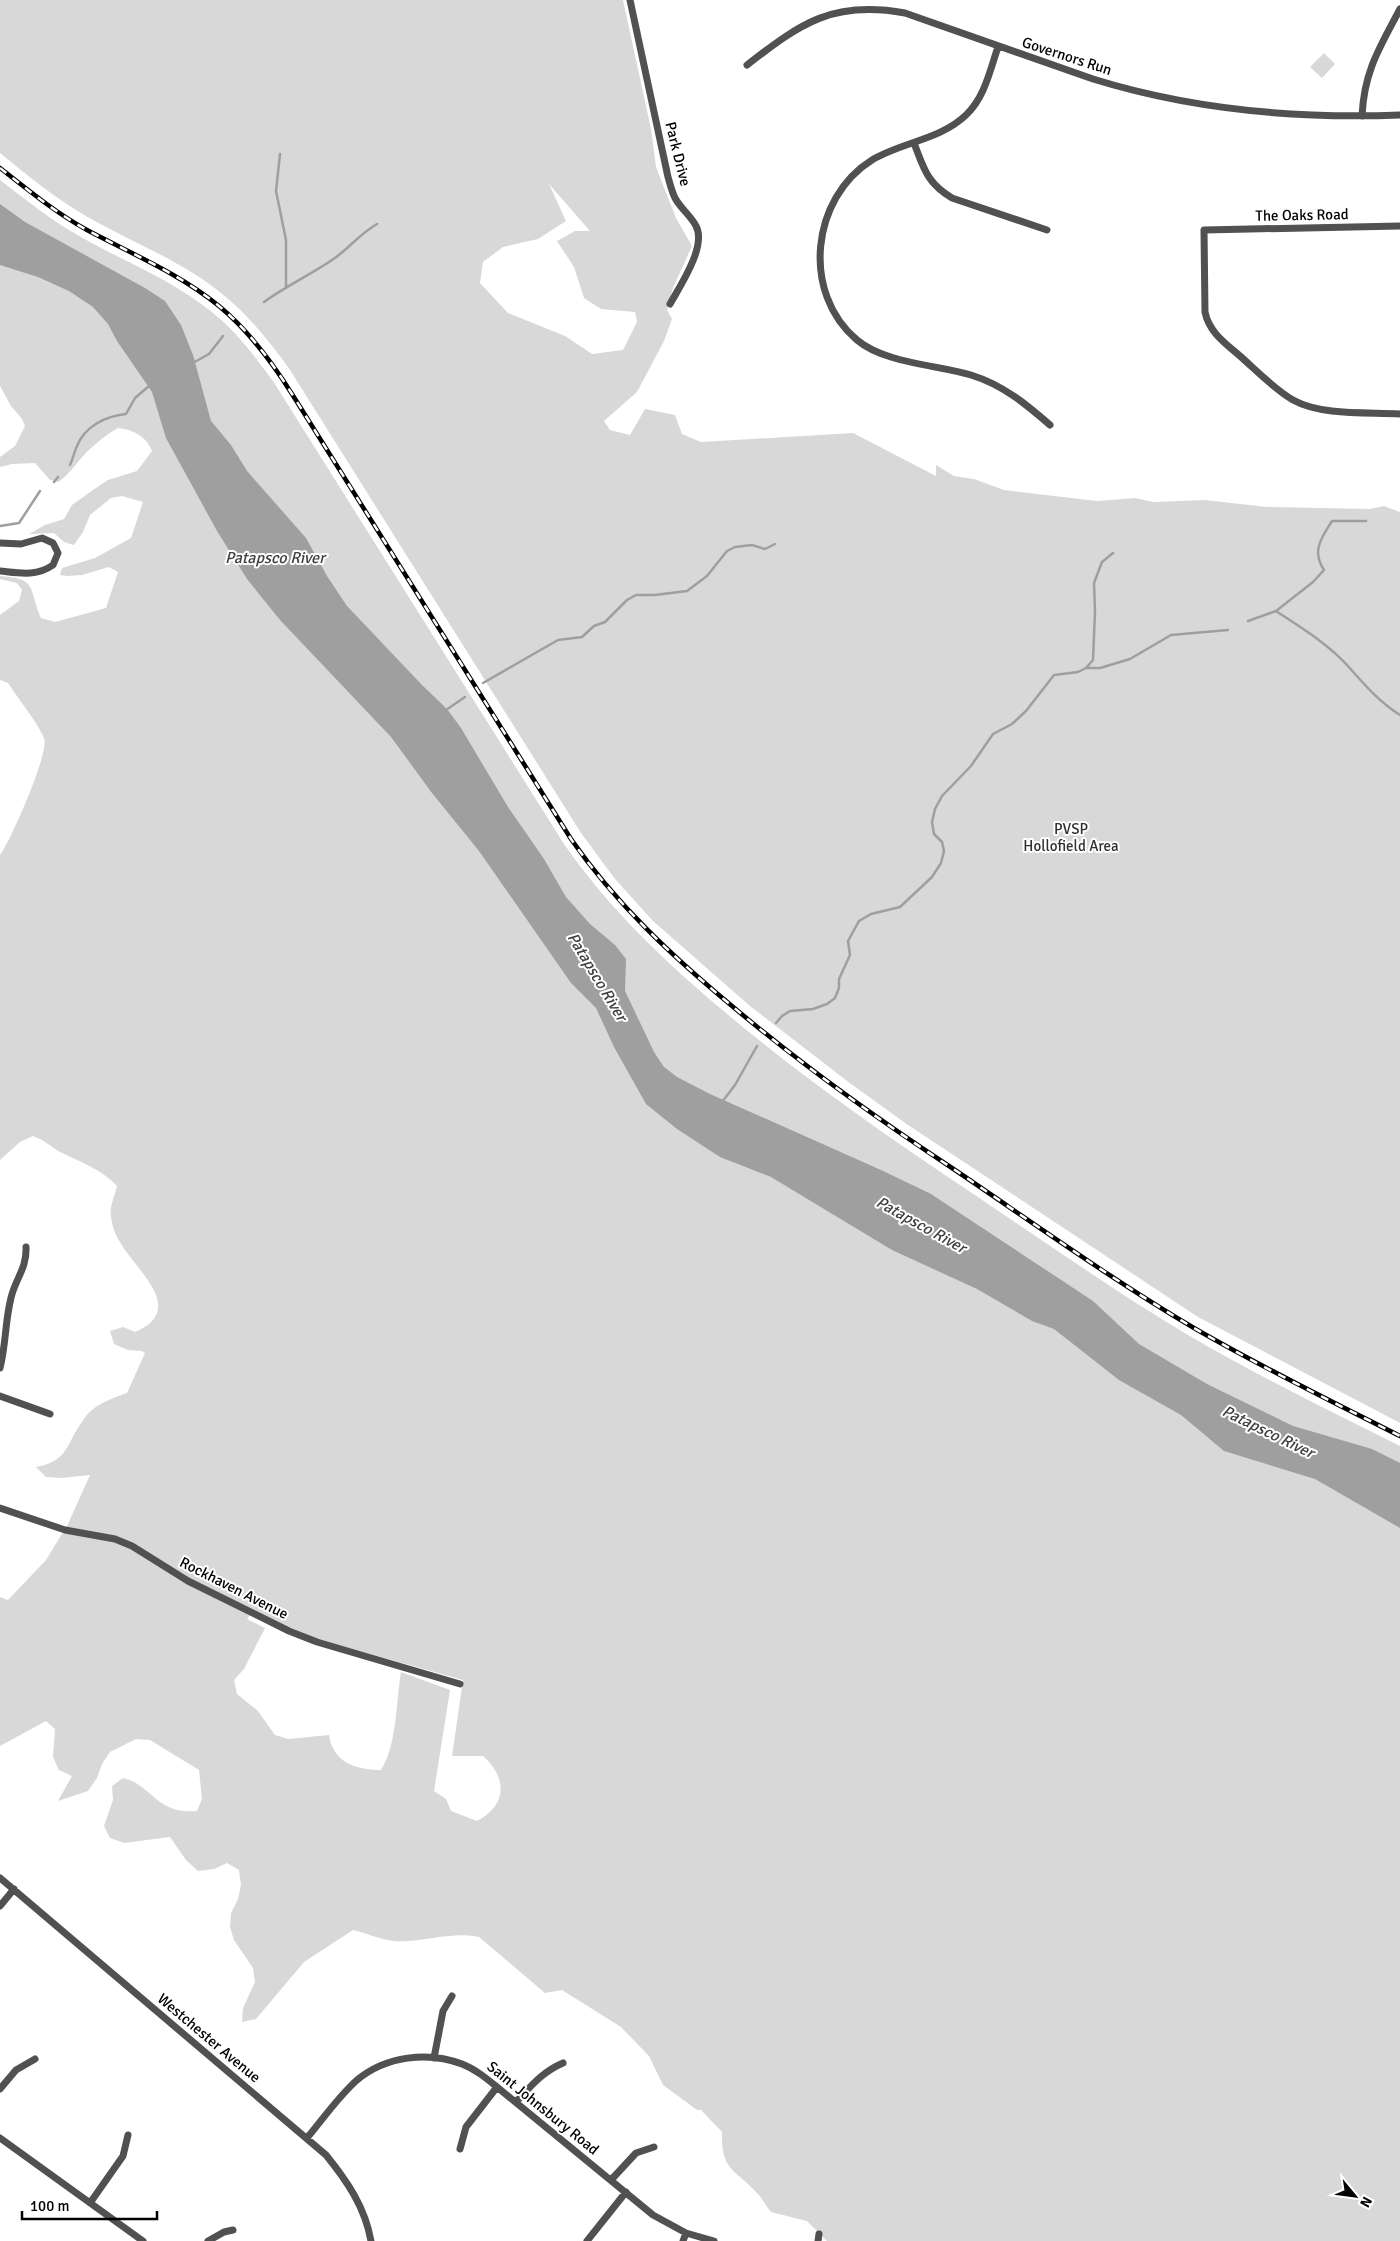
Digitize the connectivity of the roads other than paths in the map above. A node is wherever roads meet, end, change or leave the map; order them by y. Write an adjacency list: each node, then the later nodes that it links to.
1 (630, 0): 10 (street, Park Drive)
2 (1400, 9): 6 (street)
3 (998, 47): 4 (street, Governors Run); 6 (street, Governors Run); 7 (street)
4 (747, 65)
5 (1400, 115): 6 (street, Governors Run)
6 (1362, 116)
7 (914, 143): 9 (street); 12 (street)
8 (1400, 226): 11 (street, The Oaks Road)
9 (1047, 230)
10 (670, 304)
11 (1400, 414)
12 (1050, 425)
13 (0, 543): 14 (street)
14 (0, 571)
15 (26, 1247): 16 (street)
16 (0, 1368)
17 (0, 1396): 18 (street)
18 (50, 1414)
19 (0, 1508): 20 (street, Rockhaven Avenue)
20 (460, 1684)
21 (0, 1878): 22 (street, Westchester Avenue)
22 (14, 1890): 23 (street); 33 (street, Westchester Avenue)
23 (0, 1906)
24 (452, 1996): 25 (street)
25 (434, 2058): 28 (street, Saint Johnsbury Road); 33 (street, Saint Johnsbury Road)
26 (36, 2059): 29 (street)
27 (562, 2063): 30 (street)
28 (497, 2086): 30 (street, Saint Johnsbury Road); 35 (street)
29 (0, 2089)
30 (516, 2102): 36 (street, Saint Johnsbury Road)
31 (128, 2135): 38 (street)
32 (0, 2138): 38 (street)
33 (307, 2138): 43 (street, Westchester Avenue)
34 (654, 2147): 36 (street)
35 (460, 2149)
36 (611, 2180): 37 (street, Saint Johnsbury Road)
37 (626, 2192): 40 (street, Saint Johnsbury Road); 44 (street)
38 (90, 2203): 41 (street)
39 (233, 2230): 42 (street)
40 (686, 2233): 45 (street); 46 (street, Saint Johnsbury Road)
41 (143, 2241)
42 (208, 2241)
43 (371, 2241)
44 (587, 2241)
45 (683, 2241)
46 (714, 2241)

